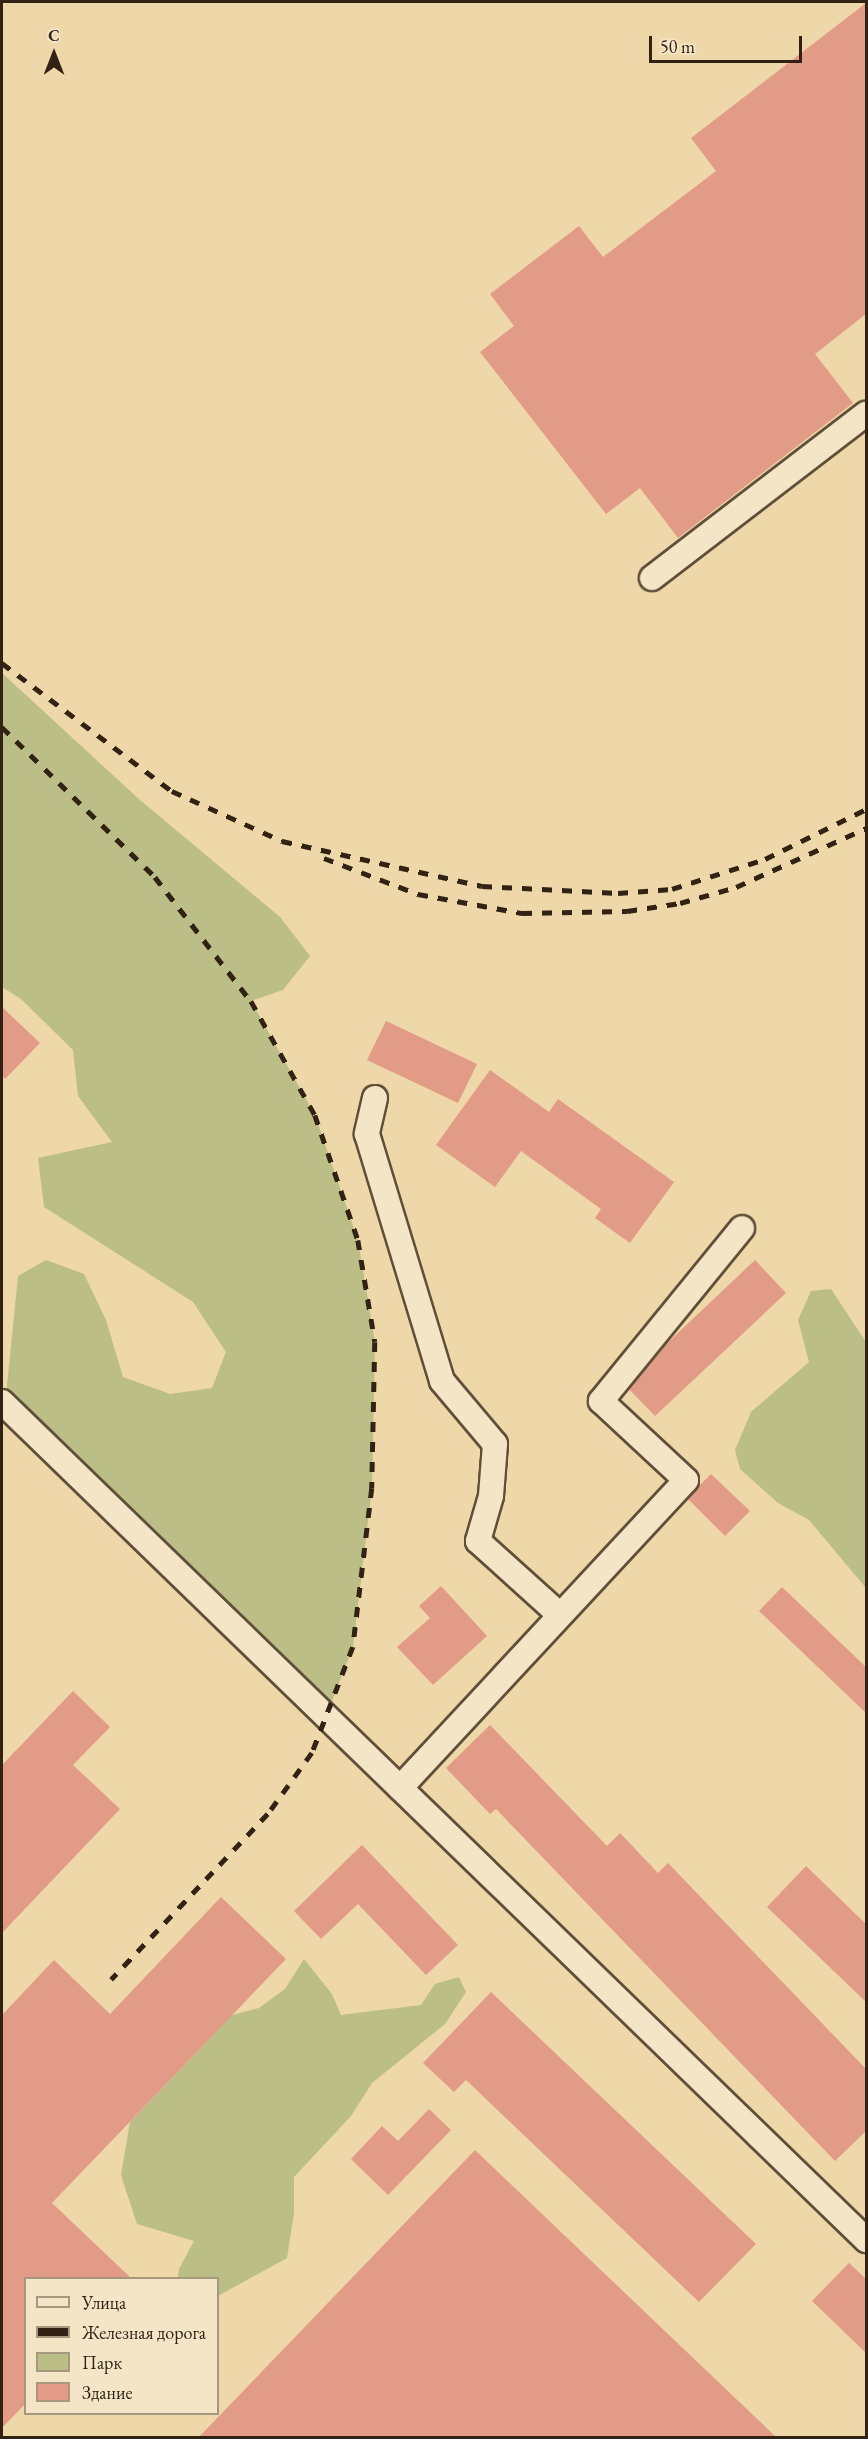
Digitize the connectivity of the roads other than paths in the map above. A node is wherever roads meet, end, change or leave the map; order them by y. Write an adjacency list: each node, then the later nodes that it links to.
1 (867, 414): 2 (lane)
2 (652, 578)
3 (375, 1098): 6 (lane)
4 (742, 1228): 6 (lane)
5 (2, 1402): 7 (lane)
6 (560, 1615): 7 (lane)
7 (400, 1788): 8 (lane)
8 (863, 2228)

